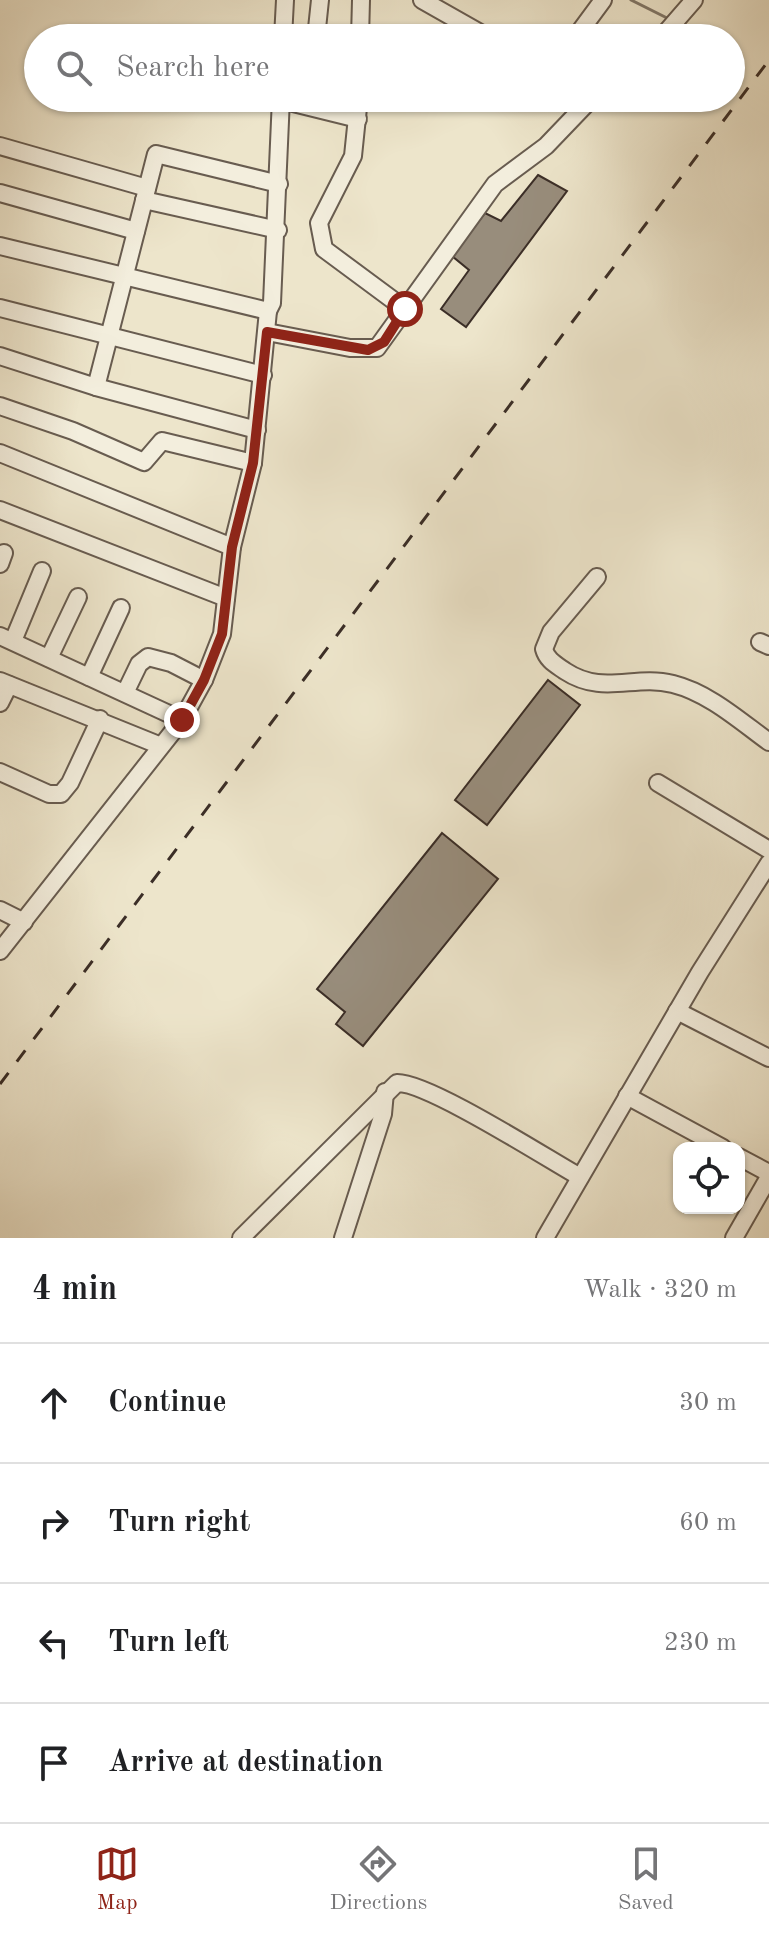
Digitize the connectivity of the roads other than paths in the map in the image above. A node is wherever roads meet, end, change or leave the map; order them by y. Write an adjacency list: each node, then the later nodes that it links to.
1 (285, 0): 7 (street)
2 (320, 0): 8 (street)
3 (361, 0): 9 (street)
4 (422, 0): 10 (street)
5 (603, 0): 11 (street)
6 (694, 0): 12 (street)
7 (284, 24)
8 (317, 24)
9 (360, 24)
10 (464, 24)
11 (585, 24)
12 (673, 24)
13 (281, 112): 19 (street)
14 (338, 112): 17 (street)
15 (358, 112): 17 (street)
16 (577, 112): 27 (street)
17 (358, 119): 27 (street)
18 (0, 146): 21 (street)
19 (279, 184): 21 (street); 22 (street)
20 (0, 193): 23 (street)
21 (145, 194): 22 (street); 23 (street)
22 (278, 230): 28 (street)
23 (136, 231): 25 (street)
24 (0, 246): 25 (street)
25 (125, 275): 28 (street); 30 (street)
26 (0, 308): 30 (street)
27 (405, 309): 29 (street)
28 (268, 311): 29 (street)
29 (267, 332): 32 (street)
30 (109, 336): 32 (street); 33 (street)
31 (0, 356): 33 (street)
32 (263, 375): 35 (street)
33 (96, 387): 35 (street)
34 (0, 406): 37 (street)
35 (257, 430): 37 (street)
36 (0, 453): 39 (street)
37 (253, 463): 39 (street)
38 (0, 510): 43 (street)
39 (232, 547): 43 (street)
40 (42, 571): 45 (street)
41 (597, 577): 54 (street)
42 (78, 597): 46 (street)
43 (226, 598): 48 (street)
44 (121, 608): 47 (street)
45 (7, 639): 46 (street)
46 (49, 658): 47 (street)
47 (89, 677): 50 (street)
48 (204, 680): 50 (street); 53 (street)
49 (4, 683): 51 (street); 52 (street)
50 (125, 693): 53 (street)
51 (0, 703)
52 (100, 719): 55 (street); 56 (street)
53 (182, 720): 55 (street)
54 (769, 742)
55 (161, 746): 61 (street)
56 (0, 772)
57 (658, 783): 58 (street)
58 (769, 850)
59 (769, 863): 63 (street)
60 (0, 910): 61 (street)
61 (24, 922): 62 (street)
62 (0, 951)
63 (677, 1011): 64 (street); 66 (street)
64 (769, 1058)
65 (385, 1092): 70 (street); 71 (street); 72 (street)
66 (627, 1096): 67 (street); 70 (street)
67 (712, 1142)
68 (745, 1161): 69 (street)
69 (769, 1175): 74 (street)
70 (580, 1177): 73 (street)
71 (241, 1238)
72 (343, 1238)
73 (545, 1238)
74 (734, 1238)

